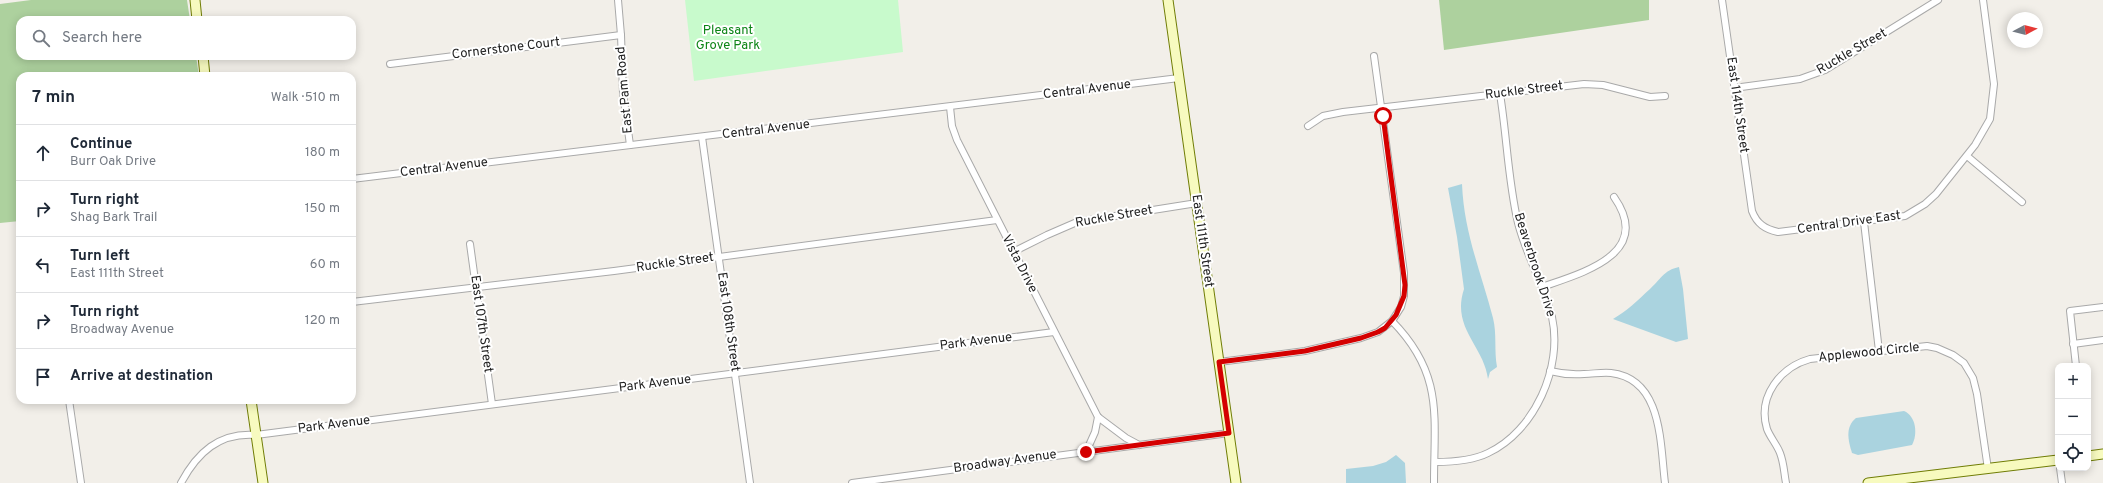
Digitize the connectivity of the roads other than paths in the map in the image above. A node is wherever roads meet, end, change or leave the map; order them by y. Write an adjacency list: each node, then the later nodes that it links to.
1 (195, 0): 7 (main road)
2 (618, 0): 8 (street, East Pam Road)
3 (1168, 0): 13 (main road, East 111th Street)
4 (1722, 0): 14 (street, East 114th Street)
5 (1938, 0): 14 (street, Ruckle Street)
6 (1983, 0): 22 (street, Central Drive East)
7 (197, 16)
8 (621, 36): 11 (street, Cornerstone Court); 21 (street, East Pam Road)
9 (1374, 56): 18 (street)
10 (203, 60): 12 (main road)
11 (390, 64)
12 (204, 72)
13 (1179, 78): 17 (street, Central Avenue); 26 (main road, East 111th Street)
14 (1734, 88): 27 (street, East 114th Street)
15 (1500, 94): 16 (street, Ruckle Street); 18 (street, Ruckle Street); 34 (street, Beaverbrook Drive)
16 (1665, 96)
17 (950, 107): 20 (street, Central Avenue); 28 (street, Vista Drive)
18 (1382, 108): 19 (street, Ruckle Street); 37 (street)
19 (1308, 126)
20 (702, 137): 21 (street, Central Avenue); 32 (street, East 108th Street)
21 (630, 145): 23 (street, Central Avenue)
22 (1967, 156): 25 (street); 29 (street, Central Drive East)
23 (356, 179)
24 (1614, 197): 34 (street)
25 (2022, 202)
26 (1197, 203): 31 (street, Ruckle Street); 42 (main road, East 111th Street)
27 (1752, 211): 29 (street, Central Drive East)
28 (997, 220): 31 (street, Vista Drive); 32 (street, Ruckle Street)
29 (1864, 222): 41 (street)
30 (470, 244): 33 (street, East 107th Street)
31 (1013, 252): 38 (street, Vista Drive)
32 (719, 257): 33 (street, Ruckle Street); 45 (street, East 108th Street)
33 (476, 287): 35 (street, Ruckle Street); 48 (street, East 107th Street)
34 (1542, 287): 44 (street, Beaverbrook Drive)
35 (356, 302)
36 (2103, 307): 40 (street)
37 (1392, 321): 42 (street); 57 (street)
38 (1054, 332): 45 (street, Park Avenue); 49 (street, Vista Drive)
39 (2103, 340): 40 (street)
40 (2072, 344): 43 (street)
41 (1879, 351): 58 (street, Applewood Circle); 68 (street, Applewood Circle)
42 (1219, 362): 50 (main road, East 111th Street)
43 (2075, 363)
44 (1550, 371): 57 (street, Beaverbrook Drive); 67 (street)
45 (735, 373): 48 (street, Park Avenue); 63 (street, East 108th Street)
46 (70, 404): 60 (street)
47 (252, 404): 51 (main road)
48 (492, 404): 51 (street, Park Avenue)
49 (1098, 417): 52 (street, Vista Drive); 53 (street)
50 (1229, 433): 52 (street, Broadway Avenue); 65 (main road, East 111th Street)
51 (256, 435): 61 (street, Park Avenue); 62 (main road)
52 (1139, 444): 53 (street, Broadway Avenue)
53 (1086, 452): 64 (street, Broadway Avenue)
54 (2103, 454): 55 (main road)
55 (2091, 456)
56 (2055, 460): 58 (main road)
57 (1435, 462): 66 (street)
58 (1988, 469): 69 (main road)
59 (2060, 471): 70 (street)
60 (81, 483)
61 (181, 483)
62 (263, 483)
63 (750, 483)
64 (852, 483)
65 (1236, 483)
66 (1434, 483)
67 (1664, 483)
68 (1786, 483)
69 (1868, 483)
70 (2062, 483)

